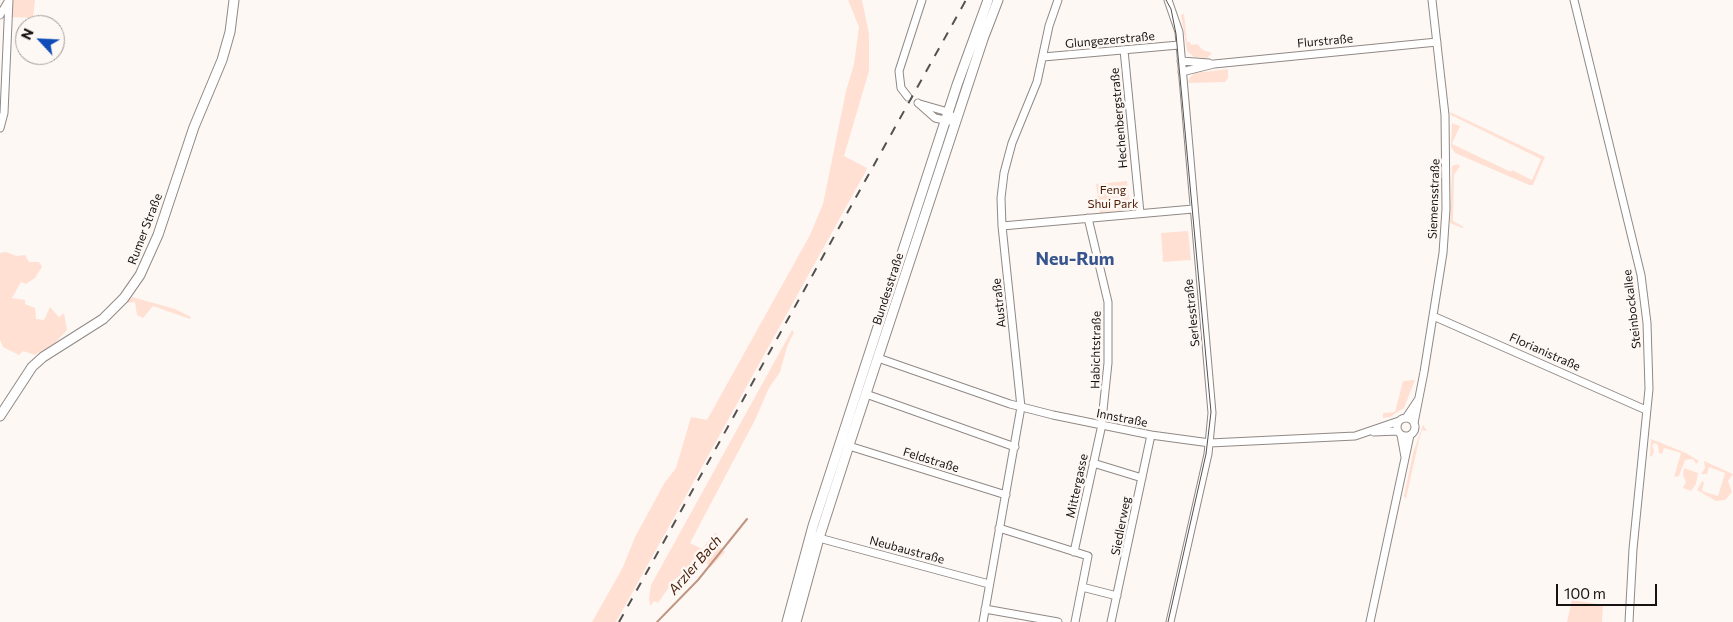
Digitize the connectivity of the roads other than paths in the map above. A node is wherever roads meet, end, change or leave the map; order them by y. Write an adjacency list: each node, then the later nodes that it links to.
1 (9, 0): 10 (street); 22 (street)
2 (234, 0): 33 (main road, Rumer Straße)
3 (922, 0): 18 (street)
4 (988, 0): 19 (main road, Bundesstraße)
5 (998, 0): 20 (main road, Bundesstraße)
6 (1058, 0): 14 (street, Austraße)
7 (1168, 0): 12 (street, Serlesstraße)
8 (1432, 0): 11 (street, Siemensstraße)
9 (1574, 0): 32 (street, Steinbockallee)
10 (0, 15)
11 (1438, 42): 16 (street, Flurstraße); 27 (street, Siemensstraße)
12 (1180, 45): 13 (street, Glungezerstraße); 15 (street, Serlesstraße)
13 (1124, 50): 14 (street, Glungezerstraße); 24 (street, Hechenbergstraße)
14 (1043, 57): 26 (street, Austraße)
15 (1181, 61): 16 (street, Flurstraße); 17 (street, Serlesstraße)
16 (1214, 64): 17 (street, Flurstraße)
17 (1182, 72): 23 (street, Serlesstraße)
18 (908, 97)
19 (948, 112): 20 (street); 21 (main road, Bundesstraße); 21 (street)
20 (956, 120): 21 (street); 28 (main road, Bundesstraße)
21 (945, 122): 53 (main road, Bundesstraße)
22 (0, 128)
23 (1193, 209): 24 (street); 42 (street, Serlesstraße)
24 (1140, 213): 25 (street)
25 (1088, 218): 26 (street); 37 (street, Habichtstraße)
26 (1002, 226): 31 (street, Austraße)
27 (1433, 316): 30 (street, Siemensstraße); 32 (street, Florianistraße)
28 (878, 358): 29 (main road, Bundesstraße); 31 (street, Innstraße)
29 (866, 394): 43 (main road, Bundesstraße); 44 (street)
30 (1420, 398): 34 (street, Siemensstraße); 36 (street, Siemensstraße)
31 (1021, 407): 37 (street, Innstraße); 44 (street, Austraße)
32 (1646, 410): 65 (street, Steinbockallee)
33 (0, 416)
34 (1406, 418): 35 (street); 36 (street)
35 (1399, 421): 38 (street, Innstraße); 39 (street)
36 (1414, 423): 41 (street)
37 (1102, 426): 40 (street, Innstraße); 46 (street, Mittergasse)
38 (1371, 432): 39 (street, Innstraße); 42 (street, Innstraße)
39 (1399, 433): 41 (street); 45 (street)
40 (1151, 435): 42 (street, Innstraße); 47 (street, Siedlerweg)
41 (1410, 435): 45 (street)
42 (1210, 443): 63 (street, Serlesstraße)
43 (849, 446): 48 (street, Feldstraße); 50 (main road, Bundesstraße)
44 (1015, 447): 48 (street, Austraße)
45 (1406, 460): 64 (street)
46 (1093, 463): 47 (street); 51 (street, Mittergasse)
47 (1142, 478): 55 (street, Siedlerweg)
48 (1006, 494): 49 (street, Austraße)
49 (999, 528): 51 (street); 52 (street, Austraße)
50 (820, 538): 52 (street, Neubaustraße); 53 (main road, Bundesstraße)
51 (1074, 552): 54 (street)
52 (989, 584): 56 (street, Austraße)
53 (801, 588): 57 (main road); 58 (main road)
54 (1082, 588): 55 (street); 61 (street)
55 (1117, 596): 62 (street, Siedlerweg)
56 (985, 610): 59 (street, Austraße); 60 (street)
57 (787, 622)
58 (796, 622)
59 (983, 622)
60 (1058, 622)
61 (1076, 622)
62 (1111, 622)
63 (1170, 622)
64 (1370, 622)
65 (1629, 622)

